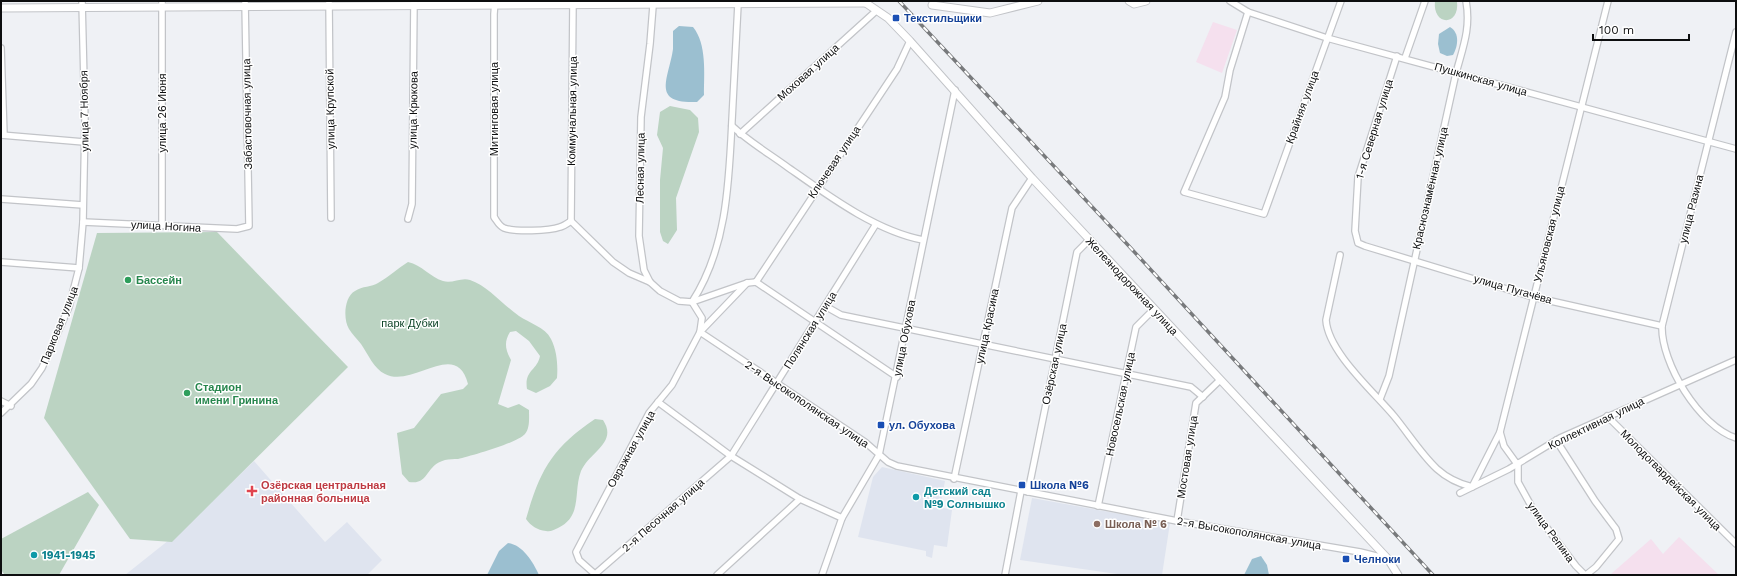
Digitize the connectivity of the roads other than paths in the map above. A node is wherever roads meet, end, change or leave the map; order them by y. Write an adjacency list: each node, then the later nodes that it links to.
1 (1038, 1): 19 (street)
2 (1130, 1): 3 (street)
3 (1146, 1)
4 (1230, 1): 23 (street, Пушкинская улица)
5 (1341, 1): 25 (street, Крайняя улица)
6 (1425, 1): 29 (street)
7 (1466, 1): 30 (street, Краснознамённая улица)
8 (1608, 1): 32 (street, Ульяновская улица)
9 (864, 2): 18 (street); 22 (street, Железнодорожная улица)
10 (573, 3): 16 (street); 17 (street); 45 (street, Коммунальная улица)
11 (82, 4): 12 (street); 21 (street); 36 (street, улица 7 Ноября)
12 (162, 4): 13 (street); 48 (street, улица 26 Июня)
13 (245, 4): 14 (street); 49 (street, Забастовочная улица)
14 (329, 4): 15 (street); 43 (street, улица Крупской)
15 (414, 4): 16 (street); 44 (street, улица Крюкова)
16 (496, 4): 45 (street, Митинговая улица)
17 (656, 4): 18 (street); 57 (street, Лесная улица)
18 (738, 4): 33 (street)
19 (951, 4): 20 (street)
20 (932, 5)
21 (1, 8)
22 (876, 11): 26 (street, Железнодорожная улица); 34 (street, Моховая улица)
23 (1248, 12): 25 (street, Пушкинская улица); 25 (street, Крайняя улица)
24 (1736, 32): 37 (street, улица Разина)
25 (1327, 38): 28 (street, Пушкинская улица)
26 (910, 41): 31 (street, Железнодорожная улица); 40 (street, Ключевая улица)
27 (1, 48): 35 (street)
28 (1397, 56): 29 (street, Пушкинская улица); 52 (street, 1-я Северная улица)
29 (1405, 58): 30 (street, Пушкинская улица)
30 (1456, 73): 32 (street, Пушкинская улица); 54 (street, Краснознамённая улица)
31 (955, 90): 39 (street, Железнодорожная улица); 50 (street, улица Обухова)
32 (1581, 107): 37 (street, Пушкинская улица); 60 (street, Ульяновская улица)
33 (732, 126): 34 (street); 61 (street)
34 (740, 134): 40 (street)
35 (2, 135): 36 (street)
36 (84, 142): 42 (street, улица 7 Ноября)
37 (1707, 142): 38 (street, Пушкинская улица); 65 (street, улица Разина)
38 (1736, 149)
39 (1032, 178): 51 (street, Железнодорожная улица); 68 (street, улица Красина)
40 (817, 188): 47 (street); 58 (street, Ключевая улица)
41 (1, 199): 42 (street)
42 (83, 205): 46 (street, улица 7 Ноября)
43 (331, 218)
44 (408, 219)
45 (571, 221): 57 (street)
46 (83, 222): 48 (street, улица Ногина); 56 (street, Парковая улица)
47 (876, 224): 50 (street); 62 (street, Полянская улица)
48 (162, 226): 49 (street, улица Ногина)
49 (249, 226)
50 (923, 240): 66 (street, улица Обухова)
51 (1089, 240): 63 (street, Железнодорожная улица); 69 (street, Озёрская улица)
52 (1365, 246): 54 (street, улица Пугачёва)
53 (1340, 255): 77 (street)
54 (1413, 260): 60 (street, улица Пугачёва); 77 (street, Краснознамённая улица)
55 (1, 262): 56 (street)
56 (79, 268): 80 (street, Парковая улица)
57 (650, 282): 61 (street)
58 (756, 282): 59 (street); 64 (street)
59 (747, 283): 61 (street); 67 (street, Овражная улица)
60 (1533, 297): 65 (street, улица Пугачёва); 83 (street, Ульяновская улица)
61 (692, 302): 67 (street)
62 (825, 306): 64 (street, Полянская улица); 66 (street)
63 (1154, 309): 71 (street, Новосельская улица); 73 (street, Железнодорожная улица)
64 (815, 322): 72 (street); 74 (street, Полянская улица)
65 (1662, 326): 75 (street, улица Разина)
66 (906, 328): 68 (street); 72 (street, улица Обухова)
67 (700, 332): 74 (street, 2-я Высокополянская улица); 79 (street, Овражная улица)
68 (983, 344): 69 (street); 89 (street, улица Красина)
69 (1055, 359): 71 (street); 92 (street, Озёрская улица)
70 (1736, 360): 75 (street, Коллективная улица)
71 (1126, 373): 76 (street); 95 (street, Новосельская улица)
72 (897, 377): 86 (street, улица Обухова)
73 (1220, 380): 76 (street, Мостовая улица); 99 (street, Железнодорожная улица)
74 (777, 384): 86 (street, 2-я Высокополянская улица); 87 (street, Полянская улица)
75 (1681, 384): 82 (street, Коллективная улица); 84 (street, улица Разина)
76 (1203, 397): 97 (street, Мостовая улица)
77 (1380, 399): 90 (street)
78 (1, 401): 80 (street)
79 (658, 402): 87 (street); 100 (street, Овражная улица)
80 (11, 406): 81 (street, Парковая улица)
81 (1, 413)
82 (1607, 416): 85 (street, Коллективная улица); 98 (street, Молодогвардейская улица)
83 (1500, 432): 88 (street); 90 (street, Ульяновская улица)
84 (1736, 438)
85 (1556, 440): 88 (street, Коллективная улица); 105 (street)
86 (879, 455): 89 (street, 2-я Высокополянская улица); 96 (street, улица Обухова)
87 (731, 456): 94 (street); 100 (street, 2-я Песочная улица)
88 (1518, 464): 90 (street, Коллективная улица); 105 (street, улица Репина)
89 (954, 479): 91 (street, 2-я Высокополянская улица)
90 (1472, 487): 93 (street, Коллективная улица)
91 (1021, 491): 92 (street, 2-я Высокополянская улица); 103 (street)
92 (1028, 492): 95 (street, 2-я Высокополянская улица)
93 (1460, 493)
94 (800, 499): 96 (street); 101 (street)
95 (1098, 506): 97 (street, 2-я Высокополянская улица)
96 (842, 518): 102 (street, улица Обухова)
97 (1177, 521): 99 (street, 2-я Высокополянская улица)
98 (1736, 544)
99 (1388, 559): 104 (street, Железнодорожная улица)
100 (595, 575)
101 (717, 575)
102 (822, 575)
103 (1005, 575)
104 (1398, 575)
105 (1586, 575)

